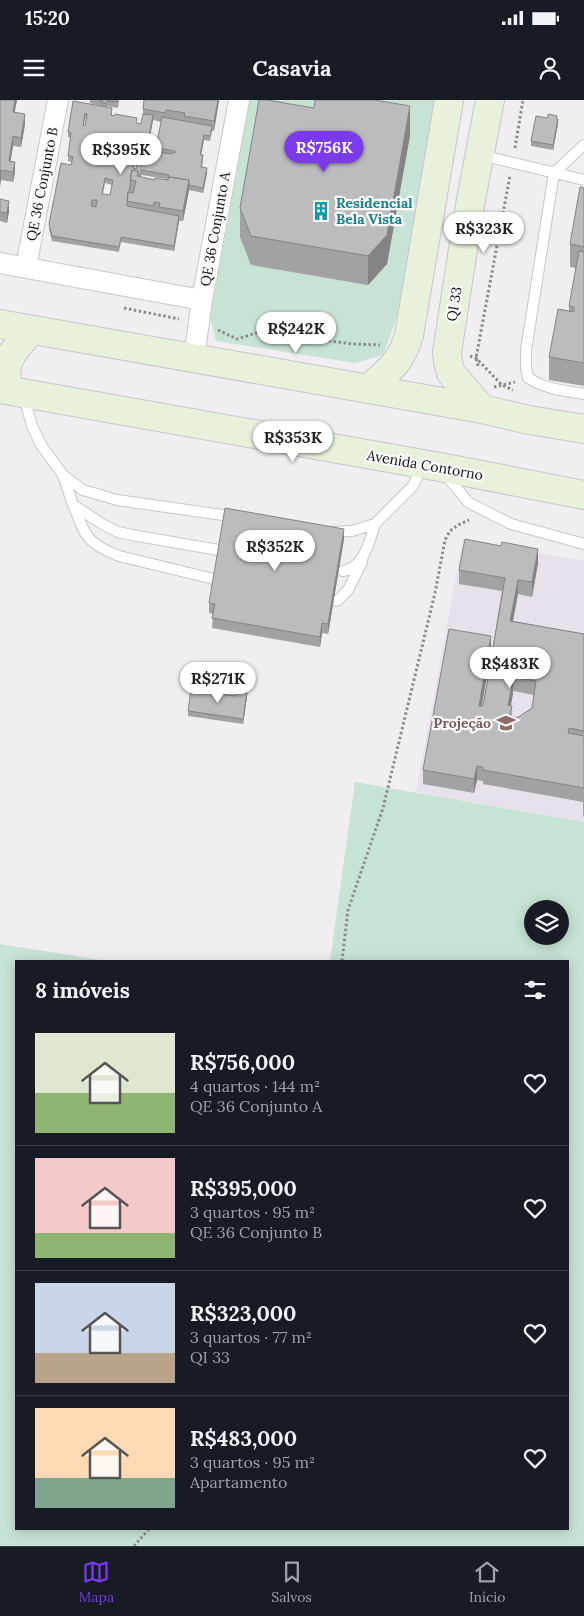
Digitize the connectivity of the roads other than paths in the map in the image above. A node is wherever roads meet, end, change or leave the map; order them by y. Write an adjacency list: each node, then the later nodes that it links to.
1 (58, 100): 12 (street, QE 36 Conjunto B)
2 (238, 100): 13 (street, QE 36 Conjunto A)
3 (449, 100): 9 (main road)
4 (490, 100): 6 (main road, QI 33)
5 (584, 145): 7 (lane)
6 (480, 155): 7 (lane); 10 (main road, QI 33)
7 (554, 173): 8 (lane); 19 (lane)
8 (584, 180)
9 (432, 197): 10 (main road); 17 (main road)
10 (470, 205): 20 (main road, QI 33)
11 (0, 263): 12 (street)
12 (26, 267): 13 (street)
13 (202, 300): 16 (street, QE 36 Conjunto A)
14 (0, 324): 15 (main road)
15 (32, 330): 16 (main road); 18 (main road)
16 (194, 358): 17 (main road)
17 (368, 389): 20 (main road)
18 (11, 391): 22 (main road, Avenida Contorno); 23 (lane)
19 (584, 394)
20 (490, 396): 21 (main road)
21 (584, 429)
22 (432, 466): 24 (main road, Avenida Contorno); 27 (lane); 29 (lane)
23 (63, 475): 25 (lane); 26 (lane)
24 (584, 495)
25 (74, 505): 30 (lane); 33 (lane)
26 (248, 518)
27 (375, 524): 28 (lane); 31 (lane)
28 (323, 531)
29 (584, 544)
30 (224, 551)
31 (364, 556): 32 (lane); 34 (lane)
32 (343, 571)
33 (218, 580)
34 (338, 601)

